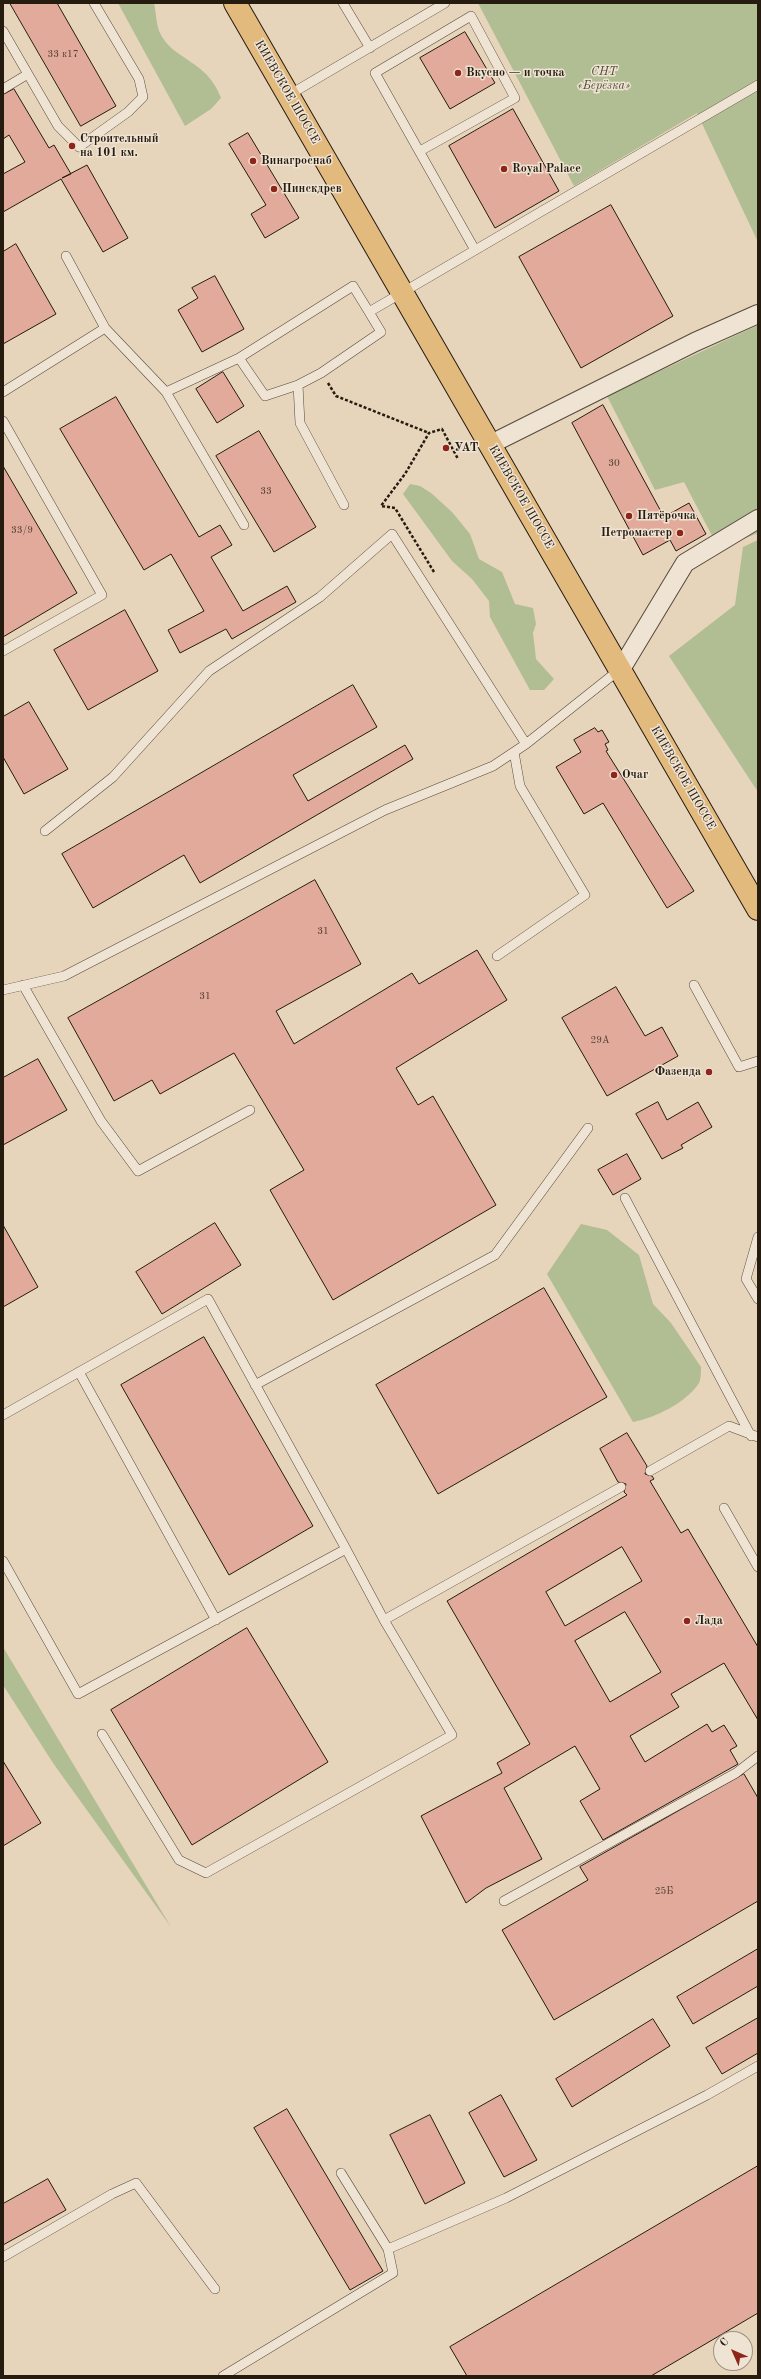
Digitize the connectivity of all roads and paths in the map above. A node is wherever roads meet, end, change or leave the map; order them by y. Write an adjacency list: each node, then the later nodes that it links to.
1 (94, 3): 7 (lane)
2 (235, 3): 10 (highway, КИЕВСКОЕ ШОССЕ)
3 (344, 3): 6 (lane)
4 (445, 3): 6 (lane)
5 (3, 31): 7 (lane)
6 (370, 48): 10 (lane)
7 (28, 74): 9 (lane)
8 (758, 85): 12 (lane)
9 (3, 89)
10 (289, 95): 14 (highway, КИЕВСКОЕ ШОССЕ)
11 (420, 151): 11 (lane); 12 (lane)
12 (475, 250): 14 (lane)
13 (66, 256): 17 (lane)
14 (403, 292): 15 (lane); 25 (highway, КИЕВСКОЕ ШОССЕ)
15 (369, 312): 18 (lane); 19 (lane)
16 (758, 314): 25 (street)
17 (105, 328): 21 (lane); 22 (lane)
18 (239, 358): 20 (lane); 22 (lane)
19 (321, 373): 20 (lane); 24 (path)
20 (298, 385): 27 (lane)
21 (3, 392)
22 (166, 392): 29 (lane)
23 (3, 421): 31 (lane)
24 (429, 433): 26 (path); 30 (path)
25 (490, 444): 32 (highway, КИЕВСКОЕ ШОССЕ)
26 (458, 459)
27 (344, 505)
28 (758, 519): 32 (street)
29 (244, 525)
30 (436, 575)
31 (3, 651)
32 (620, 669): 33 (lane); 36 (highway, КИЕВСКОЕ ШОССЕ)
33 (526, 744): 34 (lane); 35 (lane)
34 (514, 752): 37 (lane); 38 (lane)
35 (45, 830)
36 (758, 909)
37 (497, 956)
38 (23, 985): 40 (lane); 42 (lane)
39 (694, 985): 41 (lane)
40 (3, 990)
41 (758, 1061)
42 (250, 1110)
43 (588, 1128): 48 (lane)
44 (625, 1198): 50 (lane)
45 (758, 1237): 46 (lane)
46 (758, 1298)
47 (79, 1372): 48 (lane); 49 (lane); 57 (lane)
48 (256, 1386): 54 (lane)
49 (3, 1415)
50 (755, 1436): 51 (lane)
51 (650, 1471)
52 (621, 1486): 58 (lane)
53 (724, 1508): 56 (lane)
54 (346, 1549): 57 (lane); 58 (lane)
55 (3, 1561): 57 (lane)
56 (758, 1567)
57 (216, 1620)
58 (384, 1620): 59 (lane)
59 (102, 1734)
60 (758, 1756): 61 (lane)
61 (504, 1901)
62 (758, 2066): 64 (lane)
63 (341, 2172): 64 (lane)
64 (388, 2249): 67 (lane)
65 (3, 2257): 66 (lane)
66 (215, 2289)
67 (223, 2376)

